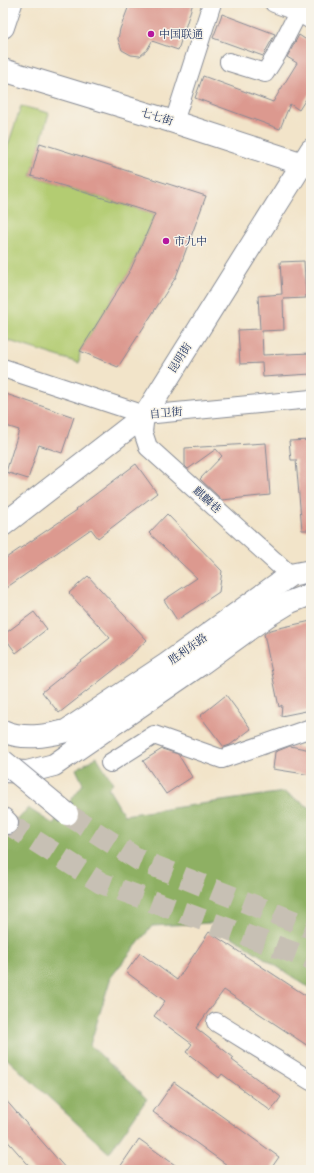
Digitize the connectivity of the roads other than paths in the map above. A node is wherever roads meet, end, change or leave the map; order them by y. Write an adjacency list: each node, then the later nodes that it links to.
1 (11, 3): 5 (main road)
2 (212, 3): 8 (street)
3 (274, 3): 4 (street)
4 (304, 12): 6 (street)
5 (3, 27)
6 (230, 62)
7 (3, 70): 8 (main road, 七七街)
8 (174, 122): 9 (main road, 七七街)
9 (308, 159): 12 (main road, 昆明街)
10 (3, 368): 12 (street, 自卫街)
11 (311, 399): 12 (street, 自卫街)
12 (145, 415): 13 (main road, 昆明街); 14 (street, 麒麟巷)
13 (3, 525)
14 (301, 573): 17 (main road, 胜利东路)
15 (311, 594): 20 (main road)
16 (311, 728): 19 (street)
17 (3, 731)
18 (3, 761): 21 (main road, bridge)
19 (110, 763)
20 (3, 771)
21 (67, 814)
22 (216, 1022): 23 (street)
23 (311, 1081)

